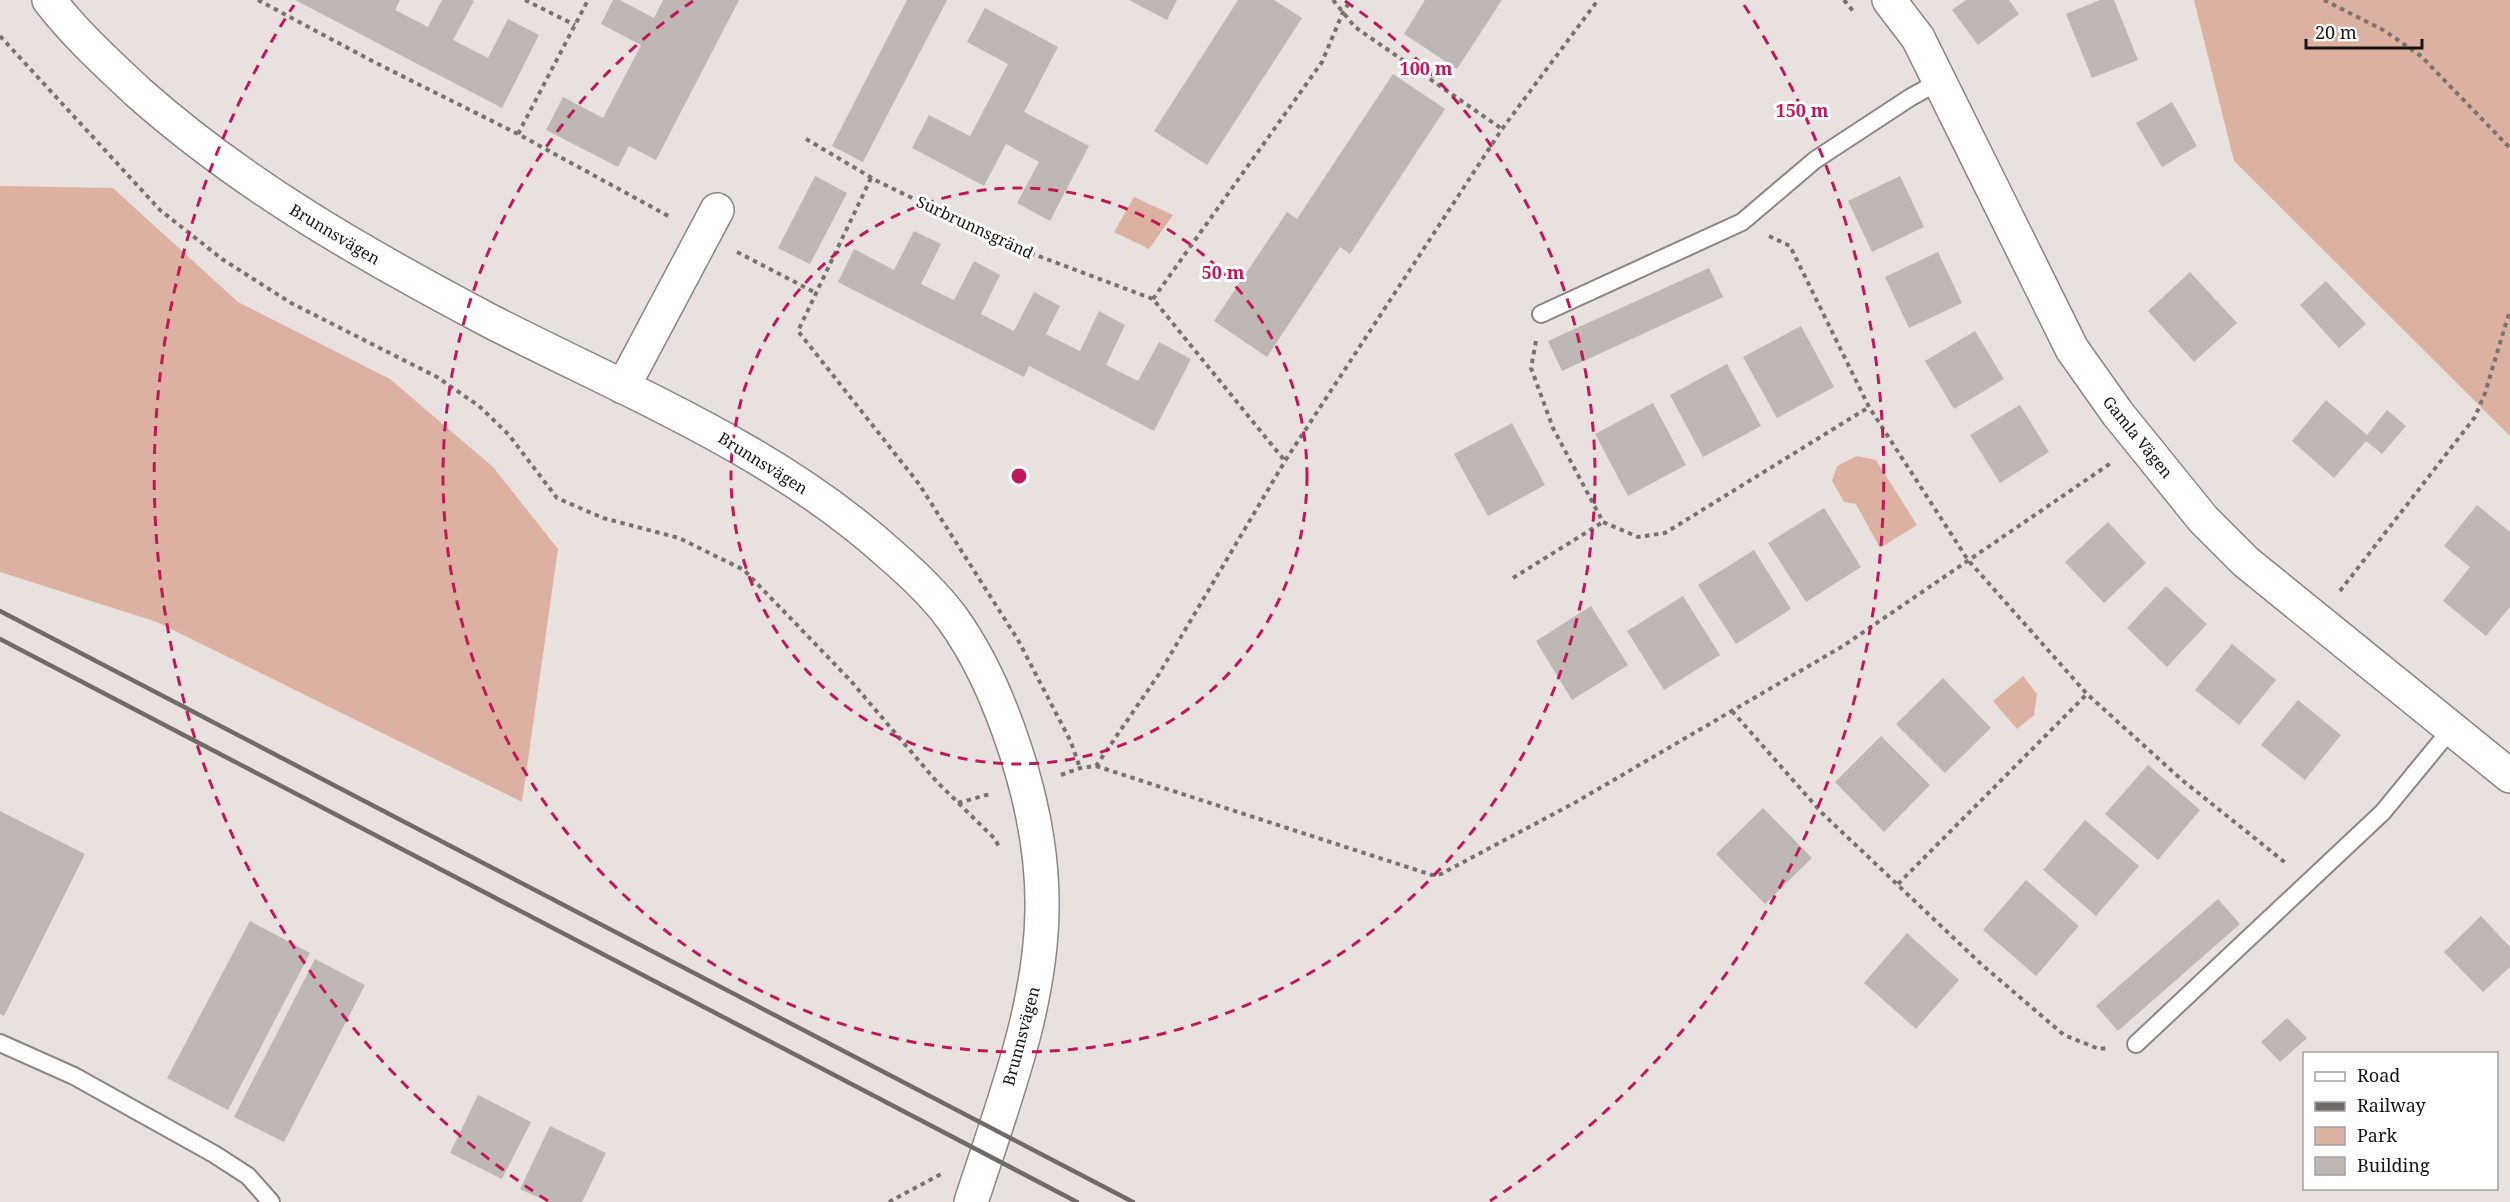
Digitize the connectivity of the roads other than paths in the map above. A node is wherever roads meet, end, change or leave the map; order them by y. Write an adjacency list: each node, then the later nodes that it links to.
1 (49, 0): 6 (street, Brunnsvägen)
2 (1889, 0): 3 (street, Gamla Vägen)
3 (1940, 81): 5 (lane); 7 (street, Gamla Vägen)
4 (711, 222): 6 (street)
5 (1541, 314)
6 (623, 387): 12 (street, Brunnsvägen)
7 (2451, 728): 8 (street, Gamla Vägen); 10 (lane)
8 (2510, 776)
9 (0, 1043): 11 (lane)
10 (2136, 1044)
11 (271, 1202)
12 (971, 1202)

